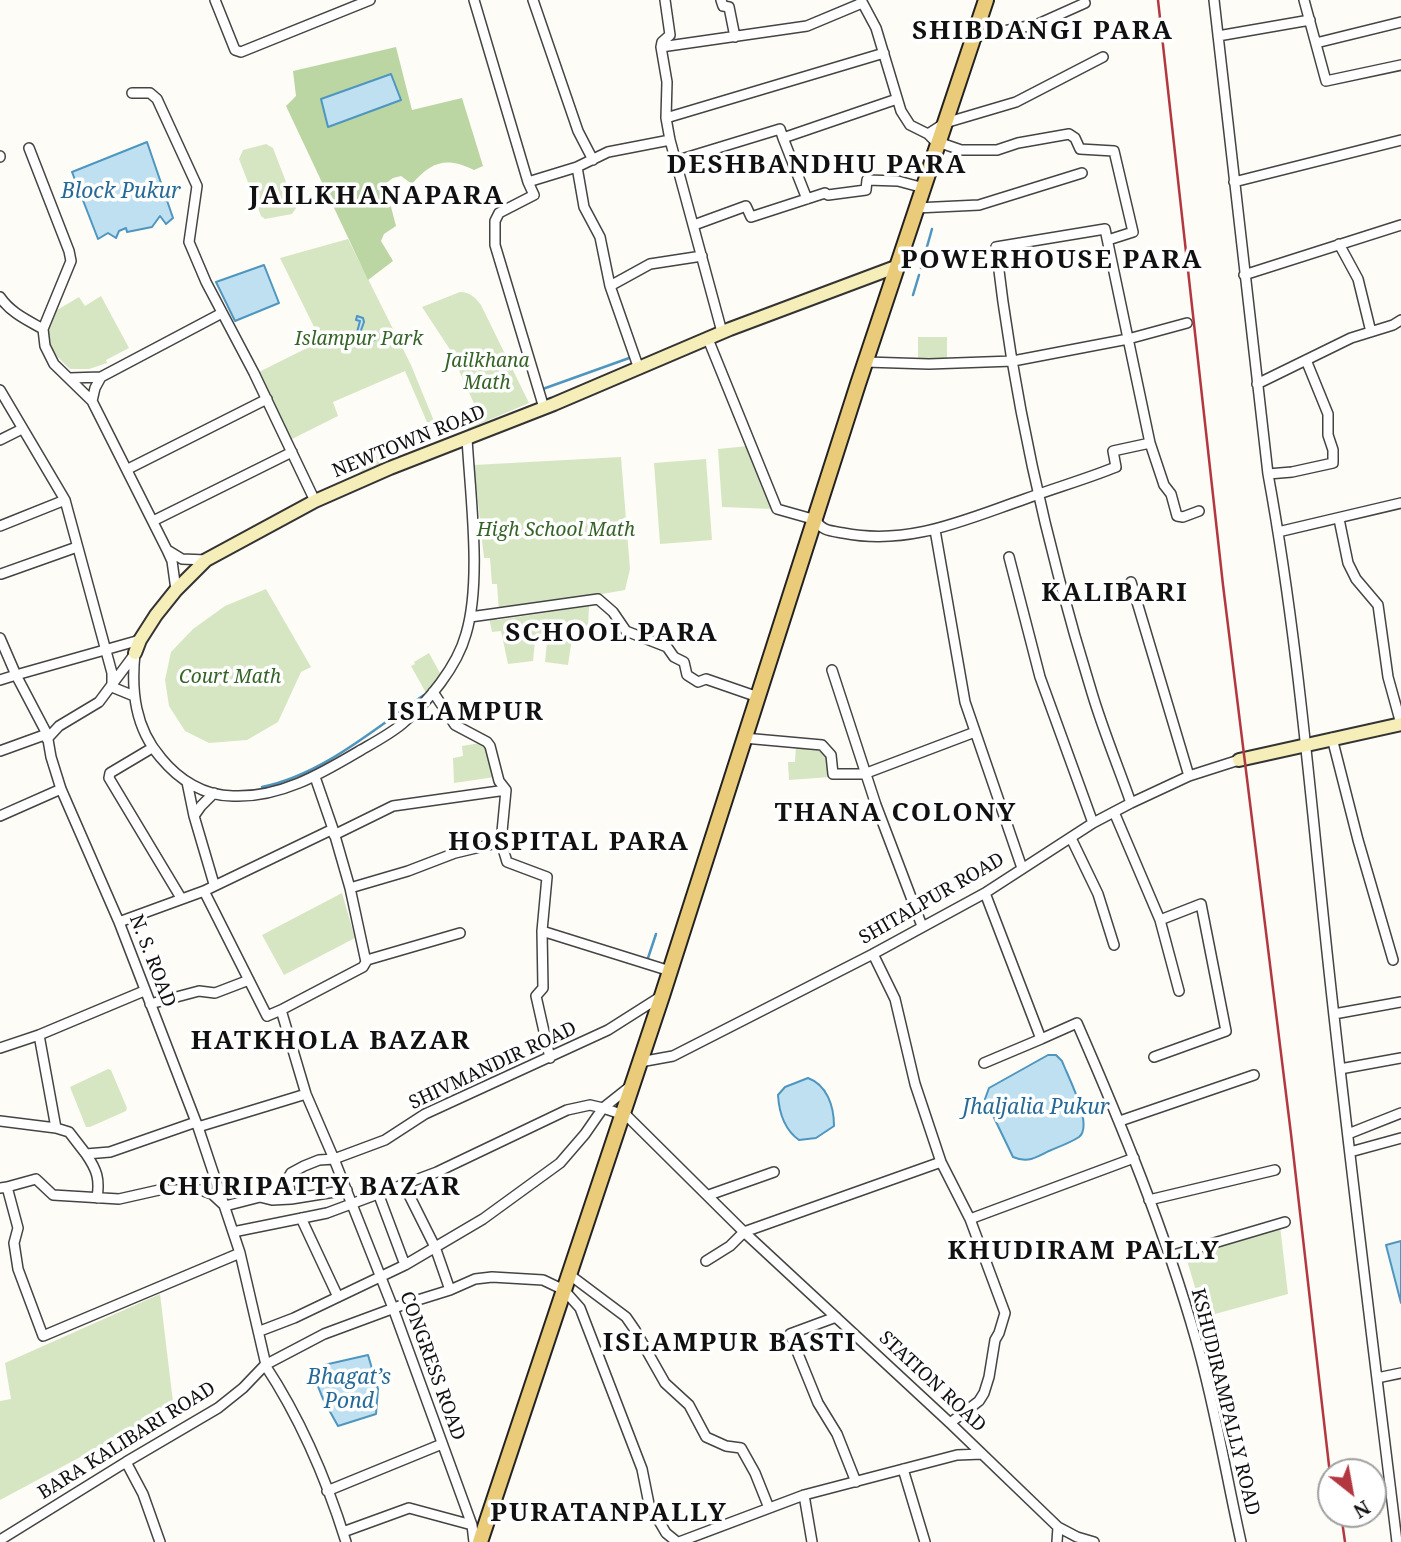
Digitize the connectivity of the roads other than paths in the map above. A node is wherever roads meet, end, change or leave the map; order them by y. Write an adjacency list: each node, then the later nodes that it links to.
1 (215, 0): 2 (street)
2 (370, 0)
3 (474, 0): 35 (street)
4 (533, 0): 31 (street)
5 (664, 0): 18 (street)
6 (986, 0): 16 (main road)
7 (1214, 0): 14 (street)
8 (1304, 0): 12 (street)
9 (862, 1): 15 (street); 19 (street)
10 (727, 2): 15 (street)
11 (1084, 3): 16 (street)
12 (1310, 20): 14 (street); 17 (street)
13 (1401, 22): 17 (street)
14 (1218, 36): 36 (street)
15 (735, 37): 18 (street)
16 (975, 37): 25 (main road)
17 (1316, 43): 21 (street)
18 (661, 47): 24 (street)
19 (884, 53): 23 (street); 24 (street)
20 (1103, 57): 25 (street)
21 (1401, 65)
22 (132, 93): 49 (street)
23 (897, 99): 26 (street); 28 (street)
24 (666, 118): 27 (street)
25 (945, 123): 28 (main road)
26 (783, 138): 32 (street); 38 (street)
27 (670, 139): 31 (street); 32 (street)
28 (934, 139): 37 (main road); 42 (street)
29 (1401, 140): 36 (street)
30 (29, 148): 52 (street)
31 (593, 160): 33 (street)
32 (675, 161): 40 (street)
33 (577, 167): 35 (street); 47 (street)
34 (1082, 173): 39 (street)
35 (528, 182): 67 (street)
36 (1234, 182): 46 (street)
37 (924, 188): 38 (street); 39 (main road)
38 (807, 199): 40 (street)
39 (916, 208): 45 (main road)
40 (694, 225): 44 (street)
41 (1401, 225): 43 (street)
42 (1108, 240): 56 (street); 58 (street)
43 (1339, 244): 46 (street); 54 (street)
44 (702, 256): 47 (street); 53 (street)
45 (898, 266): 53 (street, NEWTOWN ROAD); 59 (main road)
46 (1244, 275): 63 (street)
47 (610, 286): 60 (street)
48 (0, 297): 52 (street)
49 (222, 313): 61 (street); 65 (street)
50 (1401, 320): 54 (street)
51 (1187, 323): 56 (street)
52 (43, 329): 62 (street)
53 (722, 332): 55 (street, NEWTOWN ROAD)
54 (1371, 332): 57 (street)
55 (708, 339): 60 (street, NEWTOWN ROAD); 81 (street)
56 (1128, 339): 58 (street); 71 (street)
57 (1306, 360): 63 (street); 74 (street)
58 (1013, 361): 59 (street); 75 (street)
59 (866, 362): 81 (main road)
60 (639, 369): 67 (street, NEWTOWN ROAD)
61 (102, 377): 62 (street); 66 (street)
62 (70, 379): 66 (street)
63 (1257, 384): 74 (street)
64 (0, 390): 68 (street)
65 (267, 399): 72 (street); 73 (street)
66 (92, 401): 73 (street)
67 (544, 408): 69 (street, NEWTOWN ROAD)
68 (22, 429): 70 (street); 76 (street)
69 (467, 438): 77 (street, NEWTOWN ROAD); 93 (street)
70 (0, 440)
71 (1150, 443): 75 (street); 79 (street)
72 (292, 452): 77 (street); 82 (street)
73 (128, 469): 82 (street)
74 (1268, 474): 85 (street)
75 (1039, 494): 84 (street); 121 (street)
76 (65, 500): 83 (street); 86 (street)
77 (315, 501): 89 (street, NEWTOWN ROAD)
78 (1401, 503): 80 (street)
79 (1199, 512)
80 (1339, 519): 85 (street); 105 (street)
81 (816, 520): 84 (street); 104 (main road)
82 (153, 521): 87 (street)
83 (0, 526)
84 (935, 530): 106 (street)
85 (1278, 532): 110 (street)
86 (77, 547): 90 (street); 96 (street)
87 (167, 550): 89 (street); 92 (street)
88 (1009, 557): 125 (street)
89 (205, 560): 92 (street, NEWTOWN ROAD)
90 (1, 574)
91 (1131, 582): 115 (street)
92 (176, 590): 95 (street, NEWTOWN ROAD)
93 (470, 617): 102 (street); 104 (street)
94 (0, 638): 99 (street, N. S. ROAD)
95 (140, 640): 96 (street); 97 (street, NEWTOWN ROAD)
96 (104, 651): 99 (street); 101 (street)
97 (135, 653): 101 (street); 103 (street)
98 (832, 670): 114 (street)
99 (16, 675): 100 (street); 107 (street, N. S. ROAD)
100 (0, 680)
101 (112, 687): 103 (street); 107 (street)
102 (433, 692): 116 (street); 119 (street)
103 (134, 696): 111 (street)
104 (758, 697): 108 (main road)
105 (1401, 724): 109 (street)
106 (975, 732): 114 (street); 129 (street)
107 (47, 736): 112 (street); 118 (street, N. S. ROAD)
108 (744, 738): 114 (street); 144 (main road)
109 (1332, 738): 110 (street); 143 (street)
110 (1306, 744): 113 (street); 152 (street)
111 (152, 748): 117 (street); 134 (street)
112 (0, 751)
113 (1239, 760): 115 (street, SHITALPUR ROAD)
114 (864, 774): 137 (street)
115 (1189, 776): 121 (street, SHITALPUR ROAD)
116 (315, 777): 120 (street); 126 (street)
117 (187, 782): 120 (street); 124 (street)
118 (61, 789): 123 (street); 136 (street, N. S. ROAD)
119 (506, 790): 126 (street); 128 (street)
120 (214, 793): 124 (street)
121 (1131, 803): 122 (street, SHITALPUR ROAD)
122 (1114, 813): 125 (street, SHITALPUR ROAD); 135 (street)
123 (0, 816)
124 (194, 816): 130 (street)
125 (1093, 823): 127 (street, SHITALPUR ROAD)
126 (334, 832): 130 (street); 131 (street)
127 (1070, 838): 129 (street, SHITALPUR ROAD); 140 (street)
128 (501, 842): 131 (street); 138 (street)
129 (1022, 868): 133 (street, SHITALPUR ROAD)
130 (214, 884): 132 (street)
131 (350, 888): 142 (street)
132 (204, 891): 134 (street); 145 (street)
133 (985, 893): 137 (street, SHITALPUR ROAD); 154 (street)
134 (181, 898): 136 (street)
135 (1160, 920): 147 (street); 156 (street)
136 (119, 922): 146 (street, N. S. ROAD)
137 (922, 926): 141 (street, SHITALPUR ROAD)
138 (542, 931): 144 (street); 157 (street)
139 (460, 933): 142 (street)
140 (1114, 945)
141 (873, 954): 159 (street, SHITALPUR ROAD); 178 (street)
142 (367, 960): 151 (street)
143 (1393, 960)
144 (670, 971): 148 (main road)
145 (249, 980): 150 (street); 151 (street)
146 (144, 991): 150 (street, N. S. ROAD); 153 (street)
147 (1179, 992)
148 (662, 996): 157 (street, SHIVMANDIR ROAD); 159 (main road)
149 (1401, 1002): 152 (street)
150 (150, 1004): 170 (street, N. S. ROAD)
151 (281, 1010): 164 (street, CONGRESS ROAD)
152 (1334, 1014): 161 (street)
153 (39, 1035): 155 (street); 171 (street)
154 (1041, 1039): 160 (street); 169 (street, KSHUDIRAMPALLY ROAD)
155 (0, 1048)
156 (1154, 1056)
157 (550, 1058): 177 (street, SHIVMANDIR ROAD)
158 (1401, 1058): 161 (street)
159 (640, 1062): 163 (main road)
160 (984, 1063)
161 (1340, 1069): 172 (street)
162 (1254, 1076): 169 (street)
163 (632, 1085): 165 (street); 167 (main road)
164 (306, 1094): 170 (street); 177 (street, CONGRESS ROAD)
165 (603, 1108): 167 (street); 181 (street); 196 (street)
166 (1401, 1113): 172 (street)
167 (627, 1118): 185 (street, STATION ROAD); 201 (main road)
168 (0, 1121): 171 (street)
169 (1120, 1121): 176 (street, KSHUDIRAMPALLY ROAD)
170 (197, 1124): 175 (street); 190 (street, N. S. ROAD)
171 (56, 1128): 175 (street)
172 (1348, 1134): 174 (street)
173 (1401, 1138): 174 (street)
174 (1350, 1152): 211 (street)
175 (86, 1154): 186 (street)
176 (1134, 1158): 188 (street, KSHUDIRAMPALLY ROAD); 192 (street)
177 (334, 1159): 183 (street, CONGRESS ROAD); 187 (street, SHIVMANDIR ROAD)
178 (942, 1162): 192 (street); 195 (street)
179 (1275, 1170): 188 (street)
180 (774, 1172): 185 (street)
181 (404, 1185): 184 (street); 196 (street)
182 (3, 1187): 186 (street); 197 (street)
183 (347, 1190): 187 (street); 189 (street, CONGRESS ROAD)
184 (378, 1193): 189 (street); 200 (street)
185 (709, 1195): 195 (street, STATION ROAD)
186 (97, 1198): 190 (street)
187 (291, 1199): 190 (street)
188 (1149, 1200): 198 (street, KSHUDIRAMPALLY ROAD)
189 (352, 1203): 191 (street); 202 (street, CONGRESS ROAD)
190 (225, 1206): 194 (street, N. S. ROAD)
191 (301, 1218): 194 (street); 205 (street)
192 (970, 1219): 212 (street)
193 (1285, 1222): 198 (street)
194 (233, 1232): 197 (street, N. S. ROAD)
195 (744, 1232): 199 (street); 207 (street, STATION ROAD)
196 (435, 1247): 200 (street); 203 (street)
197 (240, 1253): 208 (street, N. S. ROAD)
198 (1170, 1256): 233 (street, KSHUDIRAMPALLY ROAD)
199 (706, 1261)
200 (405, 1265): 202 (street)
201 (570, 1275): 204 (main road); 220 (street)
202 (380, 1276): 205 (street); 206 (street, CONGRESS ROAD)
203 (450, 1290): 204 (street, BARA KALIBARI ROAD); 206 (street, BARA KALIBARI ROAD)
204 (564, 1290): 227 (main road); 228 (street)
205 (338, 1297): 208 (street)
206 (393, 1308): 209 (street, BARA KALIBARI ROAD); 213 (street, CONGRESS ROAD)
207 (836, 1317): 212 (street, STATION ROAD); 217 (street)
208 (260, 1331): 209 (street, N. S. ROAD)
209 (266, 1365): 215 (street, BARA KALIBARI ROAD); 218 (street)
210 (1401, 1373): 211 (street)
211 (1377, 1378): 234 (street)
212 (950, 1423): 214 (street, STATION ROAD)
213 (442, 1444): 218 (street); 221 (street, CONGRESS ROAD)
214 (982, 1454): 216 (street); 222 (street, STATION ROAD)
215 (126, 1462): 224 (street, BARA KALIBARI ROAD); 225 (street)
216 (903, 1469): 217 (street); 230 (street)
217 (856, 1482): 219 (street)
218 (327, 1491): 223 (street)
219 (804, 1495): 220 (street); 229 (street)
220 (769, 1508): 228 (street)
221 (472, 1525): 223 (street); 226 (street, CONGRESS ROAD)
222 (1058, 1527): 231 (street); 232 (street, STATION ROAD)
223 (345, 1537)
224 (0, 1540)
225 (160, 1542)
226 (474, 1542)
227 (480, 1542)
228 (678, 1542)
229 (812, 1542)
230 (925, 1542)
231 (1057, 1542)
232 (1094, 1542)
233 (1241, 1542)
234 (1397, 1542)

